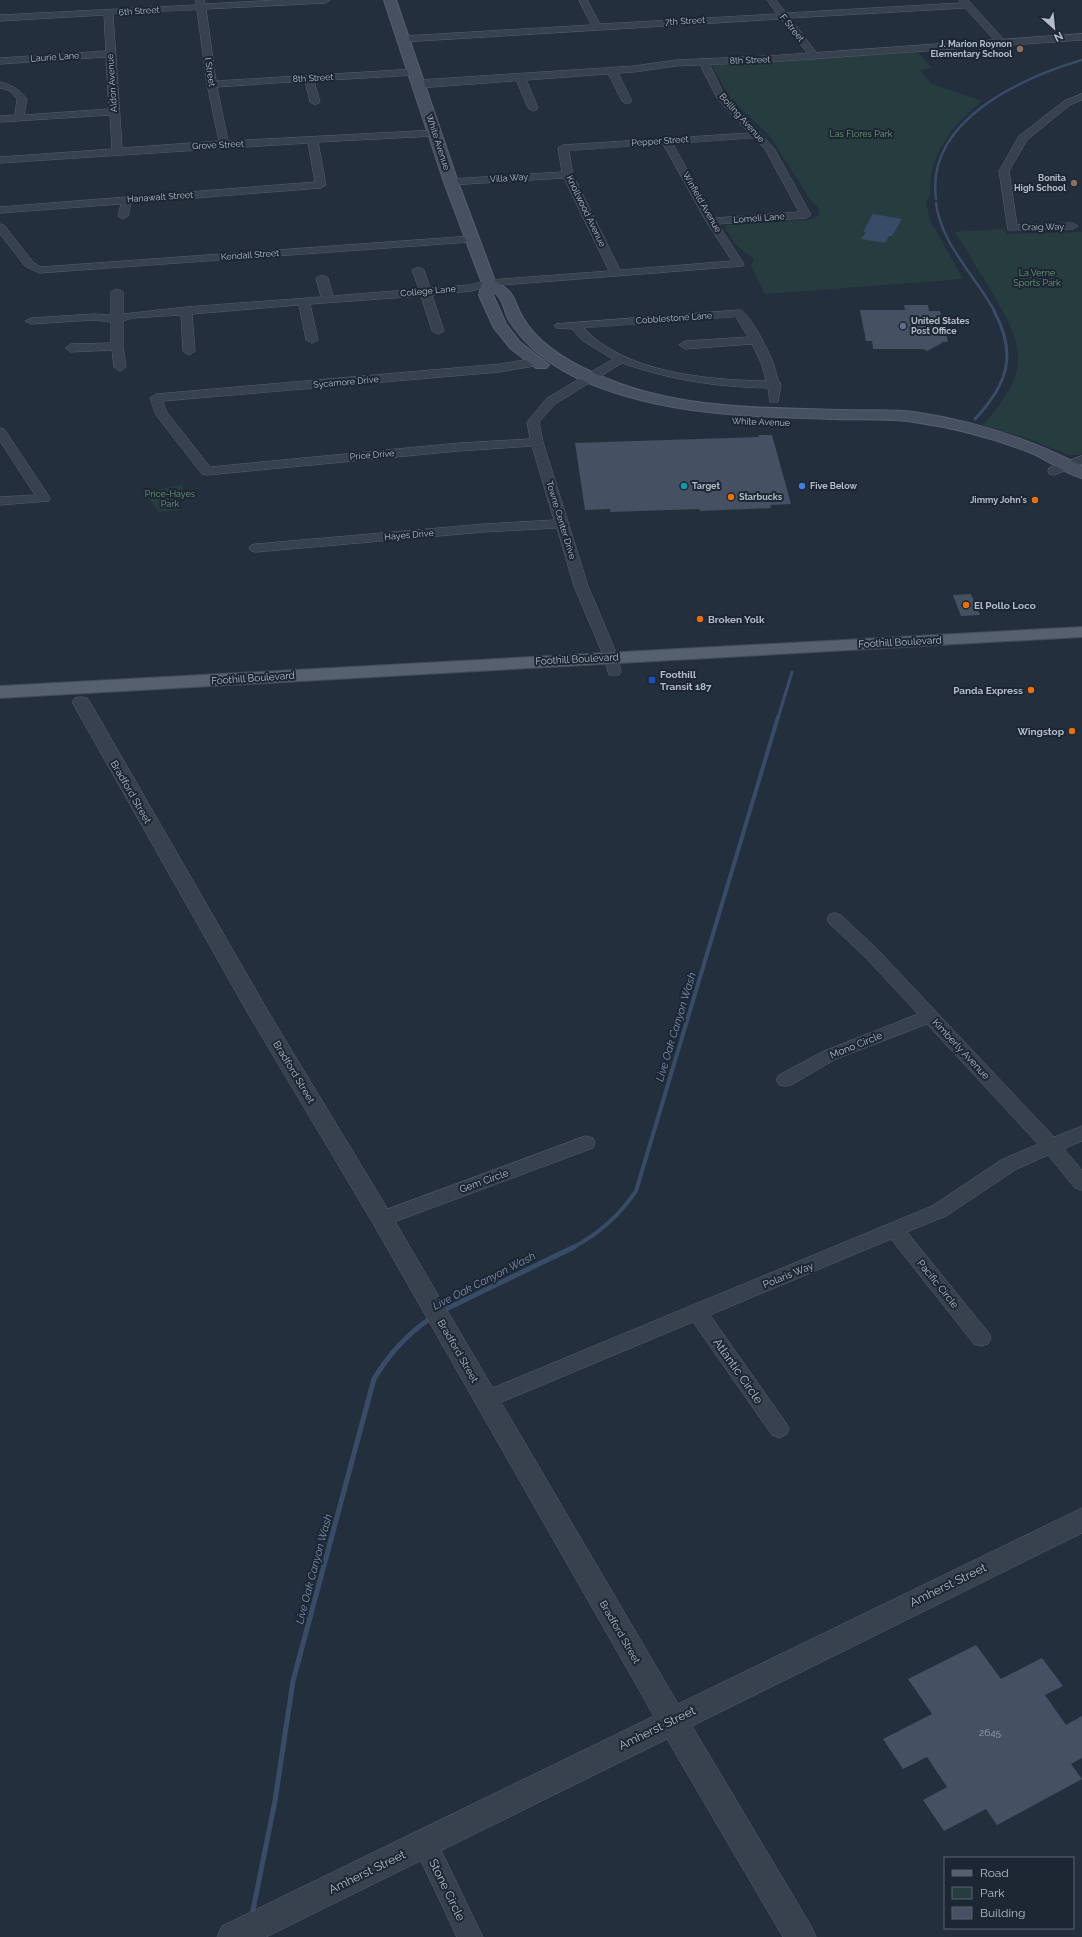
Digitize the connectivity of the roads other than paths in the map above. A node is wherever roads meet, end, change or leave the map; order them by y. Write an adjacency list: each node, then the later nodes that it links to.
1 (326, 0): 6 (street, 6th Street)
2 (390, 0): 12 (main road, White Avenue)
3 (583, 0): 10 (street)
4 (771, 0): 8 (street, F Street)
5 (965, 2): 8 (street, 7th Street); 13 (street)
6 (201, 3): 7 (street, 6th Street); 22 (street, I Street)
7 (108, 13): 9 (street, 6th Street); 14 (street, Aldon Avenue)
8 (782, 15): 10 (street, 7th Street); 15 (street, F Street)
9 (0, 18)
10 (596, 26): 12 (street, 7th Street)
11 (1082, 37): 13 (street, 8th Street)
12 (403, 40): 20 (main road, White Avenue)
13 (1001, 42): 15 (street, 8th Street)
14 (110, 54): 16 (street, Laurie Lane); 28 (street, Aldon Avenue)
15 (814, 56): 17 (street, 8th Street)
16 (0, 61)
17 (703, 62): 18 (street, 8th Street); 32 (street, Bolling Avenue)
18 (612, 71): 19 (street, 8th Street); 25 (street)
19 (520, 77): 20 (street, 8th Street); 27 (street)
20 (417, 78): 21 (street, 8th Street); 31 (main road, White Avenue)
21 (309, 79): 22 (street, 8th Street); 26 (street)
22 (212, 84): 35 (street, I Street)
23 (0, 85): 29 (street)
24 (1082, 96): 46 (street, Craig Way)
25 (627, 101)
26 (316, 102)
27 (533, 108)
28 (113, 112): 29 (street); 37 (street, Aldon Avenue)
29 (19, 118): 30 (street)
30 (0, 119)
31 (436, 133): 33 (street, Grove Street); 40 (main road, White Avenue)
32 (758, 134): 34 (street, Pepper Street); 43 (street, Bolling Avenue)
33 (313, 140): 35 (street, Grove Street); 41 (street, Hanawalt Street)
34 (666, 140): 36 (street, Pepper Street); 45 (street, Winfield Avenue)
35 (224, 144): 37 (street, Grove Street)
36 (563, 148): 39 (street, Knollwood Avenue)
37 (116, 152): 38 (street, Grove Street)
38 (0, 160)
39 (568, 175): 40 (street, Villa Way); 51 (street, Knollwood Avenue)
40 (451, 182): 48 (main road, White Avenue)
41 (128, 199): 42 (street, Hanawalt Street); 44 (street)
42 (0, 210)
43 (806, 215): 45 (street, Lomeli Lane)
44 (124, 216)
45 (711, 221): 49 (street, Winfield Avenue)
46 (1073, 226)
47 (0, 227): 48 (street, Kendall Street)
48 (472, 239): 53 (main road, White Avenue)
49 (739, 264): 51 (street, College Lane)
50 (418, 270): 55 (street)
51 (616, 273): 53 (street, College Lane)
52 (322, 278): 56 (street)
53 (489, 283): 55 (street, College Lane); 71 (main road, White Avenue); 73 (main road, White Avenue)
54 (118, 292): 59 (street)
55 (426, 292): 56 (street, College Lane); 63 (street)
56 (328, 300): 57 (street, College Lane)
57 (304, 301): 58 (street, College Lane); 64 (street)
58 (186, 310): 59 (street, College Lane); 69 (street)
59 (117, 319): 60 (street, College Lane); 67 (street)
60 (31, 321)
61 (575, 325): 62 (street, Cobblestone Lane); 65 (street, Cobblestone Lane); 70 (street)
62 (560, 326)
63 (438, 331)
64 (312, 340)
65 (756, 340): 66 (street); 74 (street, Cobblestone Lane)
66 (685, 345)
67 (117, 346): 68 (street); 72 (street)
68 (71, 348)
69 (189, 351)
70 (622, 358): 73 (street); 74 (street)
71 (536, 362): 73 (main road, White Avenue); 79 (street, Sycamore Drive)
72 (120, 366)
73 (585, 381): 77 (street, Towne Center Drive); 78 (main road, White Avenue); 80 (main road, White Avenue)
74 (775, 385): 75 (street, Cobblestone Lane)
75 (774, 399)
76 (0, 432): 82 (street)
77 (537, 442): 79 (street, Price Drive); 83 (street, Towne Center Drive)
78 (1078, 466): 80 (street)
79 (207, 471)
80 (1054, 471): 81 (main road, White Avenue)
81 (1082, 488)
82 (0, 501)
83 (563, 524): 84 (street, Hayes Drive); 87 (street, Towne Center Drive)
84 (256, 548)
85 (1082, 632): 87 (main road, Foothill Boulevard)
86 (1082, 647): 87 (main road, Foothill Boulevard)
87 (612, 664): 89 (main road, Foothill Boulevard)
88 (0, 692): 89 (main road)
89 (76, 695): 90 (main road); 98 (street, Bradford Street)
90 (0, 706)
91 (835, 919): 92 (street, Kimberly Avenue)
92 (930, 1016): 93 (street, Mono Circle); 96 (street, Kimberly Avenue)
93 (785, 1080)
94 (1082, 1133): 96 (street, Polaris Way)
95 (586, 1143): 98 (street, Gem Circle)
96 (1050, 1145): 97 (street, Kimberly Avenue); 99 (street, Polaris Way)
97 (1082, 1184)
98 (382, 1219): 102 (street, Bradford Street)
99 (895, 1231): 100 (street, Polaris Way); 101 (street, Pacific Circle)
100 (696, 1312): 102 (street, Polaris Way); 103 (street, Atlantic Circle)
101 (982, 1338)
102 (485, 1400): 105 (street, Bradford Street)
103 (779, 1429)
104 (1082, 1520): 105 (street, Amherst Street)
105 (672, 1720): 106 (street, Amherst Street); 109 (street, Bradford Street)
106 (425, 1844): 107 (street, Amherst Street); 108 (street, Stone Circle)
107 (233, 1937)
108 (470, 1937)
109 (800, 1937)

